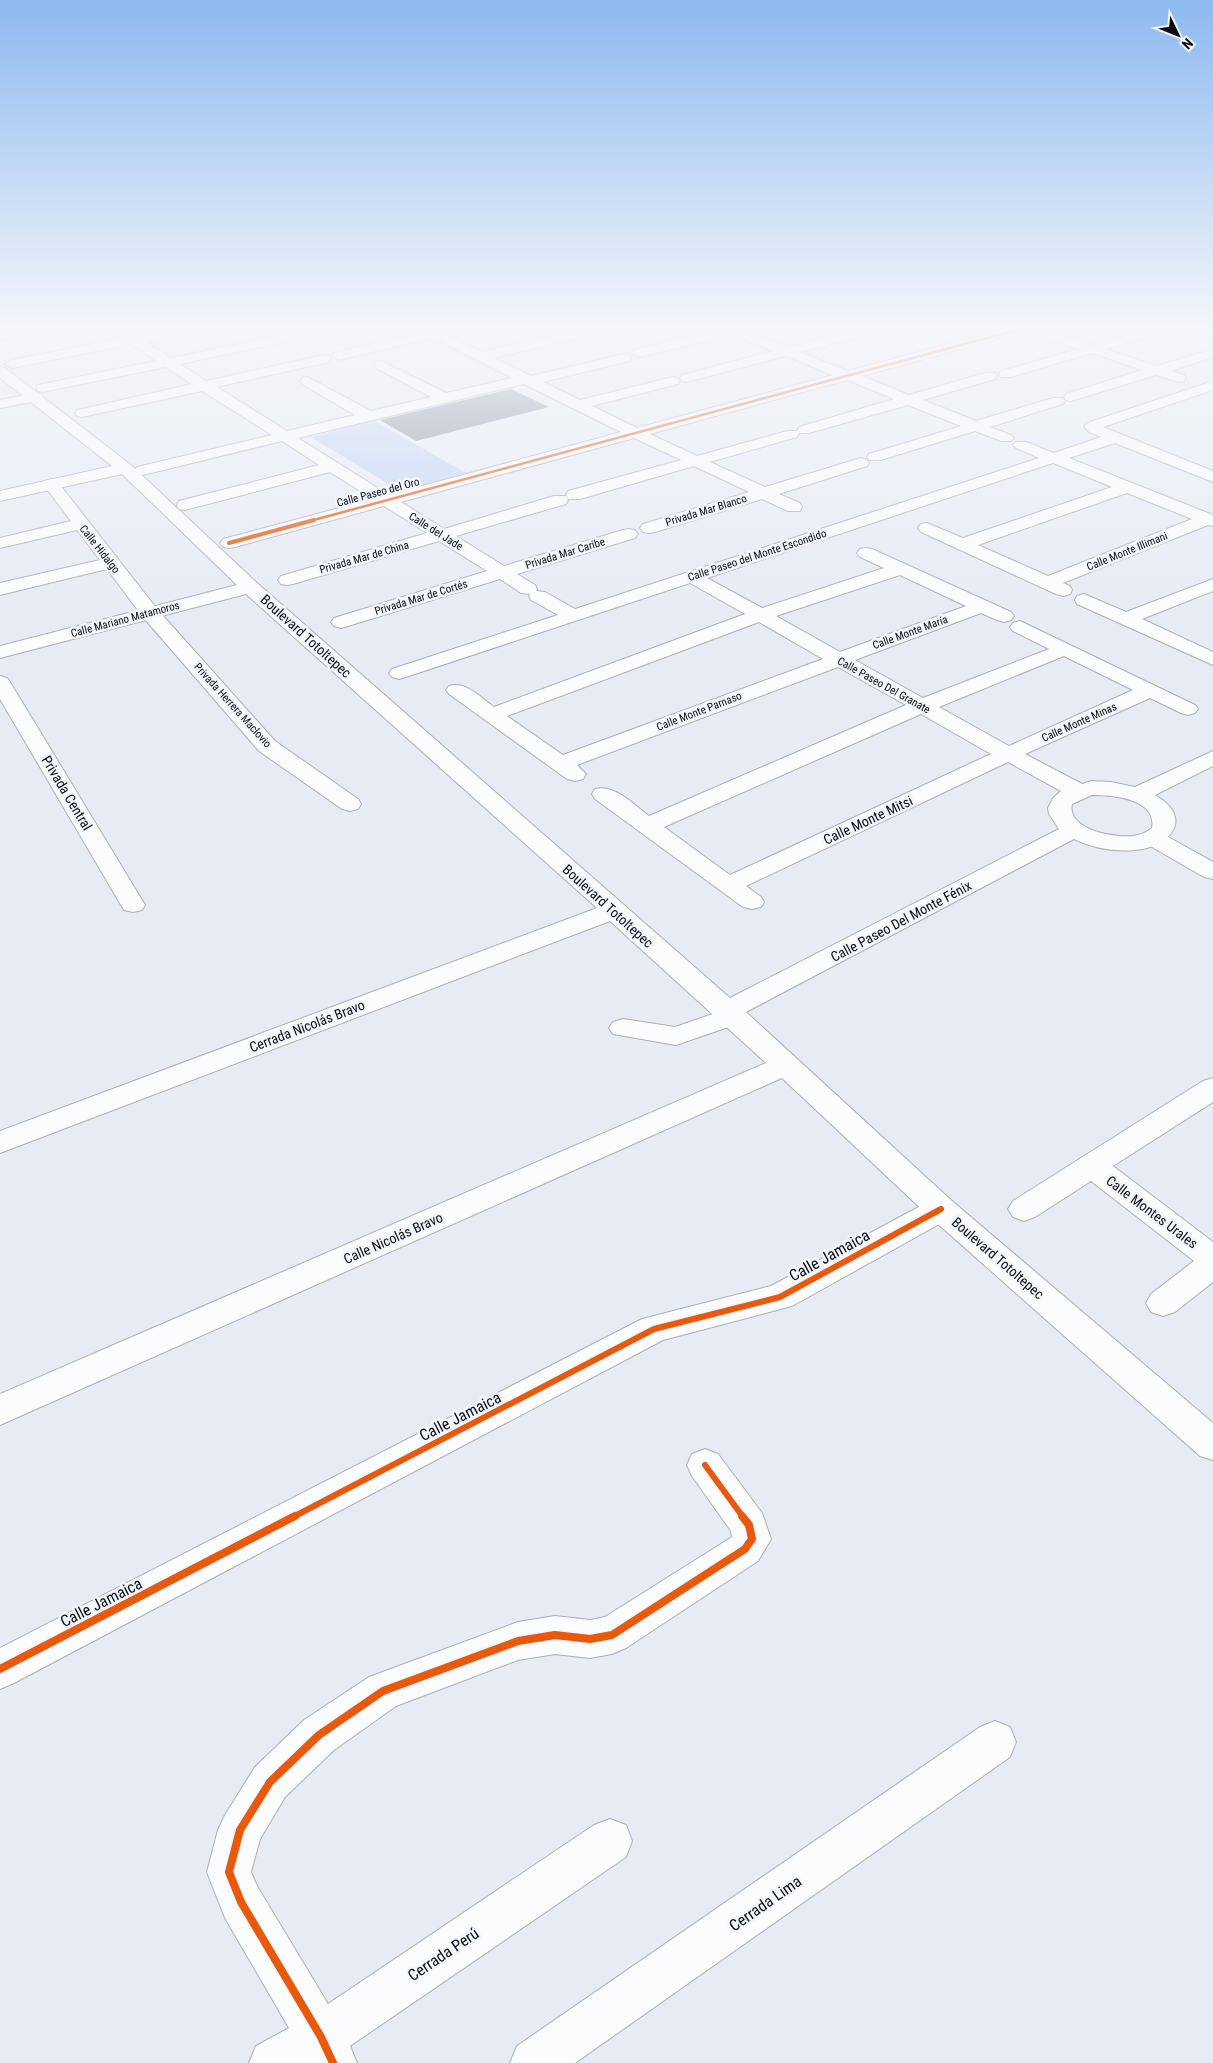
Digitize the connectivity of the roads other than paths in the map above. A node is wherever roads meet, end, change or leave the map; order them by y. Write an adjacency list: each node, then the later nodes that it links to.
1 (75, 424): 17 (street, Boulevard Totoltepec)
2 (266, 424): 12 (street, Calle del Jade)
3 (334, 424): 12 (street)
4 (618, 424): 11 (street)
5 (668, 424): 11 (street, Calle Paseo del Oro)
6 (825, 424): 15 (street, Privada Mar de China)
7 (970, 424): 10 (street)
8 (985, 424): 10 (street, Privada Mar Blanco)
9 (1097, 424): 13 (street)
10 (977, 427): 14 (street); 22 (street, Privada Mar Blanco)
11 (636, 433): 15 (street); 24 (street, Calle Paseo del Oro)
12 (285, 436): 16 (street, Calle del Jade); 18 (street)
13 (1115, 438): 14 (street, Calle Paseo del Monte Escondido); 19 (street)
14 (1055, 458): 21 (street); 32 (street, Calle Paseo del Monte Escondido)
15 (696, 462): 22 (street); 33 (street, Privada Mar de China)
16 (333, 466): 24 (street, Calle del Jade); 25 (street)
17 (125, 468): 20 (street); 46 (street, Boulevard Totoltepec)
18 (144, 470)
19 (1213, 477)
20 (50, 484): 23 (street); 29 (street, Calle Hidalgo)
21 (1128, 487): 28 (street); 37 (street)
22 (763, 492): 26 (street); 30 (street, Privada Mar Blanco)
23 (0, 496)
24 (387, 500): 33 (street, Calle del Jade); 36 (street, Calle Paseo del Oro)
25 (185, 505)
26 (794, 507)
27 (812, 518): 32 (street)
28 (1210, 520): 44 (street, Calle Monte Illimani)
29 (81, 524): 35 (street); 39 (street, Calle Hidalgo)
30 (649, 528)
31 (927, 528): 37 (street)
32 (835, 530): 42 (street, Calle Paseo del Monte Escondido)
33 (441, 534): 41 (street, Calle del Jade); 43 (street, Privada Mar de China)
34 (629, 534): 41 (street, Privada Mar Caribe)
35 (0, 542)
36 (229, 543)
37 (963, 544): 44 (street)
38 (866, 553): 40 (street)
39 (111, 563): 47 (street); 49 (street, Calle Hidalgo)
40 (900, 569): 48 (street); 50 (street)
41 (501, 572): 51 (street, Calle del Jade); 53 (street, Privada Mar de Cortés)
42 (692, 576): 50 (street, Calle Paseo Del Granate); 51 (street, Calle Paseo del Monte Escondido)
43 (287, 580)
44 (1047, 583): 52 (street)
45 (1213, 586): 52 (street)
46 (250, 587): 49 (street, Calle Mariano Matamoros); 80 (street, Boulevard Totoltepec)
47 (0, 590)
48 (982, 606): 54 (street); 56 (street, Calle Monte María)
49 (150, 613): 55 (street, Calle Mariano Matamoros); 72 (street, Privada Herrera Maclovio)
50 (761, 615): 56 (street, Calle Paseo Del Granate); 64 (street)
51 (574, 616): 58 (street, Calle Paseo del Monte Escondido)
52 (1126, 619): 57 (street)
53 (341, 622)
54 (1065, 649): 61 (street); 62 (street)
55 (0, 652)
56 (838, 659): 62 (street, Calle Paseo Del Granate); 67 (street, Calle Monte Parnaso)
57 (1213, 659)
58 (399, 673)
59 (0, 682): 79 (street, Privada Central)
60 (456, 690): 64 (street)
61 (1151, 690): 63 (street); 65 (street, Calle Monte Minas)
62 (922, 706): 65 (street, Calle Paseo Del Granate); 73 (street)
63 (1188, 709)
64 (492, 715): 67 (street)
65 (1008, 754): 69 (street, Calle Paseo Del Granate); 77 (street, Calle Monte Mitsi)
66 (1213, 758): 71 (street)
67 (559, 764): 68 (street)
68 (578, 777)
69 (1078, 791): 71 (street); 74 (street)
70 (603, 794): 73 (street)
71 (1137, 795): 75 (street)
72 (350, 804)
73 (646, 826): 77 (street)
74 (1074, 830): 75 (street); 81 (street, Calle Paseo Del Monte Fénix)
75 (1153, 838): 76 (street)
76 (1213, 872)
77 (728, 885): 78 (street)
78 (752, 902)
79 (133, 905)
80 (613, 911): 81 (street, Boulevard Totoltepec); 85 (street, Cerrada Nicolás Bravo)
81 (730, 1014): 82 (street, Calle Paseo Del Monte Fénix); 83 (street, Boulevard Totoltepec)
82 (624, 1028)
83 (786, 1065): 87 (street, Boulevard Totoltepec); 92 (street, Calle Nicolás Bravo)
84 (1209, 1095): 86 (street)
85 (0, 1142)
86 (1091, 1166): 88 (street); 89 (street, Calle Montes Urales)
87 (941, 1209): 93 (street, Boulevard Totoltepec); 95 (street, Calle Jamaica)
88 (1024, 1209)
89 (1213, 1259)
90 (1213, 1264): 91 (street)
91 (1163, 1303)
92 (0, 1410)
93 (1213, 1444)
94 (705, 1465): 98 (street)
95 (0, 1669)
96 (995, 1742): 100 (street, Cerrada Lima)
97 (610, 1841): 98 (street, Cerrada Perú)
98 (327, 2050): 99 (street, Cerrada Perú)
99 (272, 2063)
100 (534, 2063)

